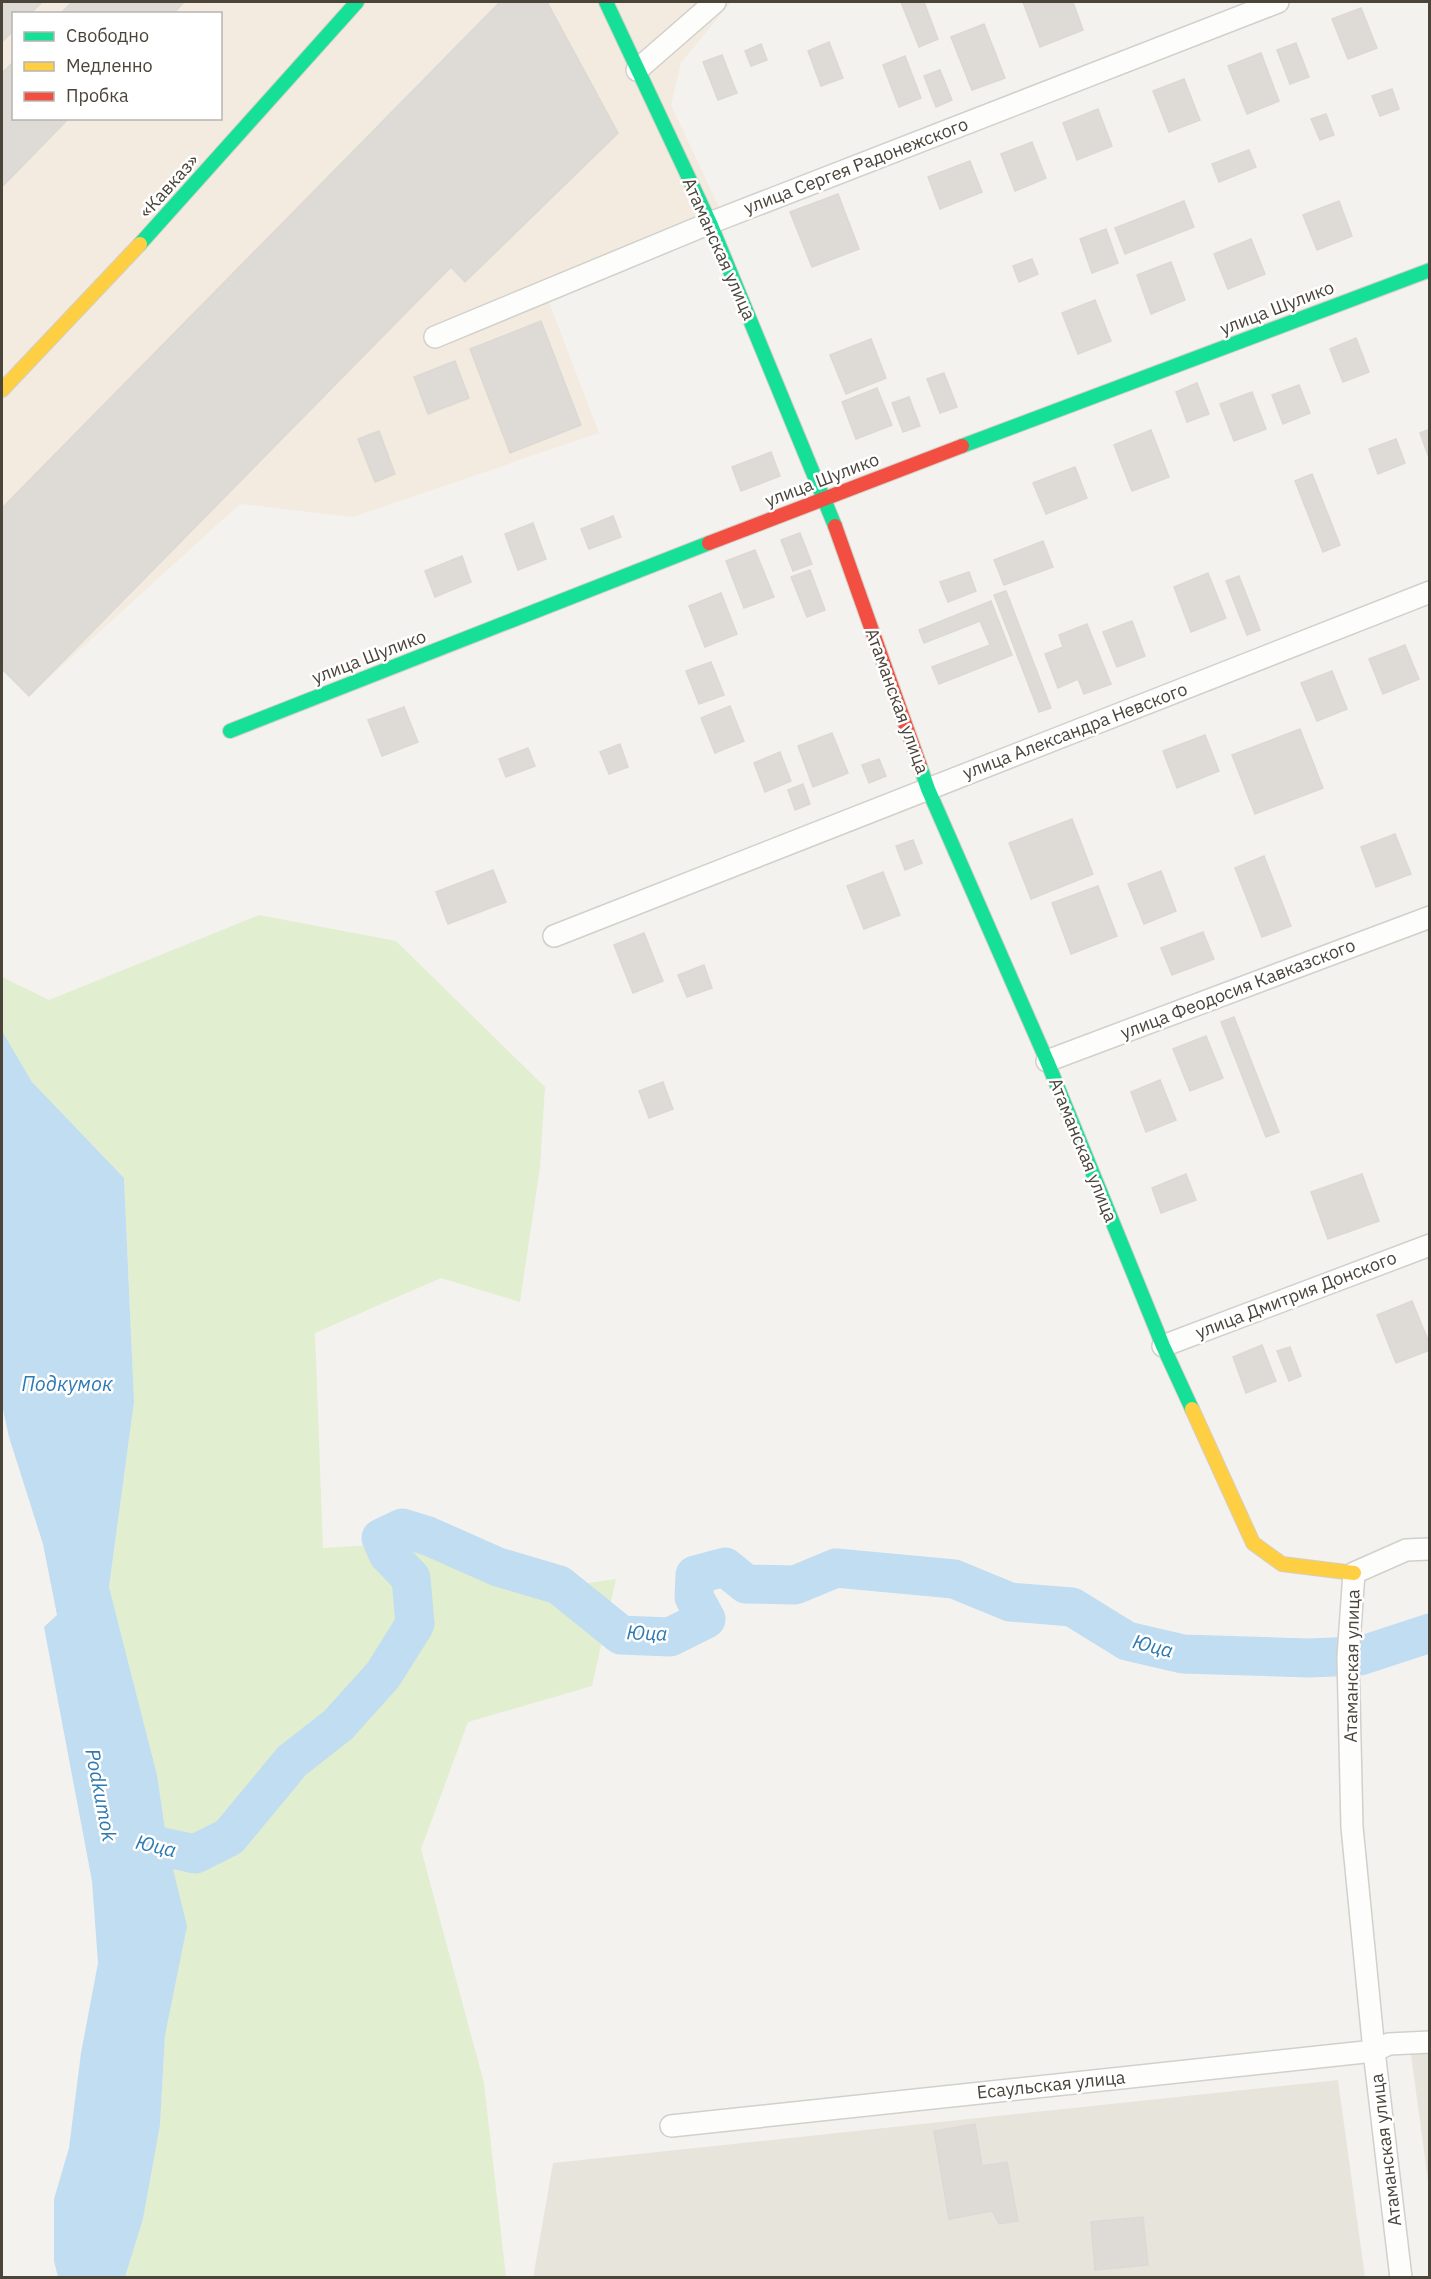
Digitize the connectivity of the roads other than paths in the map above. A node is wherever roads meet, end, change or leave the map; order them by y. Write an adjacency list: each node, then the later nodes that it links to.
1 (357, 2): 9 (street, «Кавказ»)
2 (606, 2): 5 (street, Атаманская улица)
3 (715, 2): 5 (street)
4 (1278, 2): 6 (street, улица Сергея Радонежского)
5 (637, 70): 6 (street, Атаманская улица)
6 (710, 223): 8 (street, улица Сергея Радонежского); 10 (street, Атаманская улица)
7 (1430, 270): 10 (street, улица Шулико)
8 (435, 337)
9 (2, 390)
10 (825, 498): 12 (street, улица Шулико); 13 (street, Атаманская улица)
11 (1430, 592): 13 (street, улица Александра Невского)
12 (230, 731)
13 (928, 789): 15 (street, улица Александра Невского); 16 (street, Атаманская улица)
14 (1430, 917): 16 (street, улица Феодосия Кавказского)
15 (554, 936)
16 (1047, 1061): 18 (street, Атаманская улица)
17 (1430, 1245): 18 (street, улица Дмитрия Донского)
18 (1163, 1346): 20 (street, Атаманская улица)
19 (1430, 1549): 20 (street)
20 (1354, 1573): 22 (street, Атаманская улица)
21 (1430, 2042): 22 (street, Есаульская улица)
22 (1374, 2051): 23 (street, Есаульская улица); 24 (street, Атаманская улица)
23 (670, 2126)
24 (1401, 2277)

